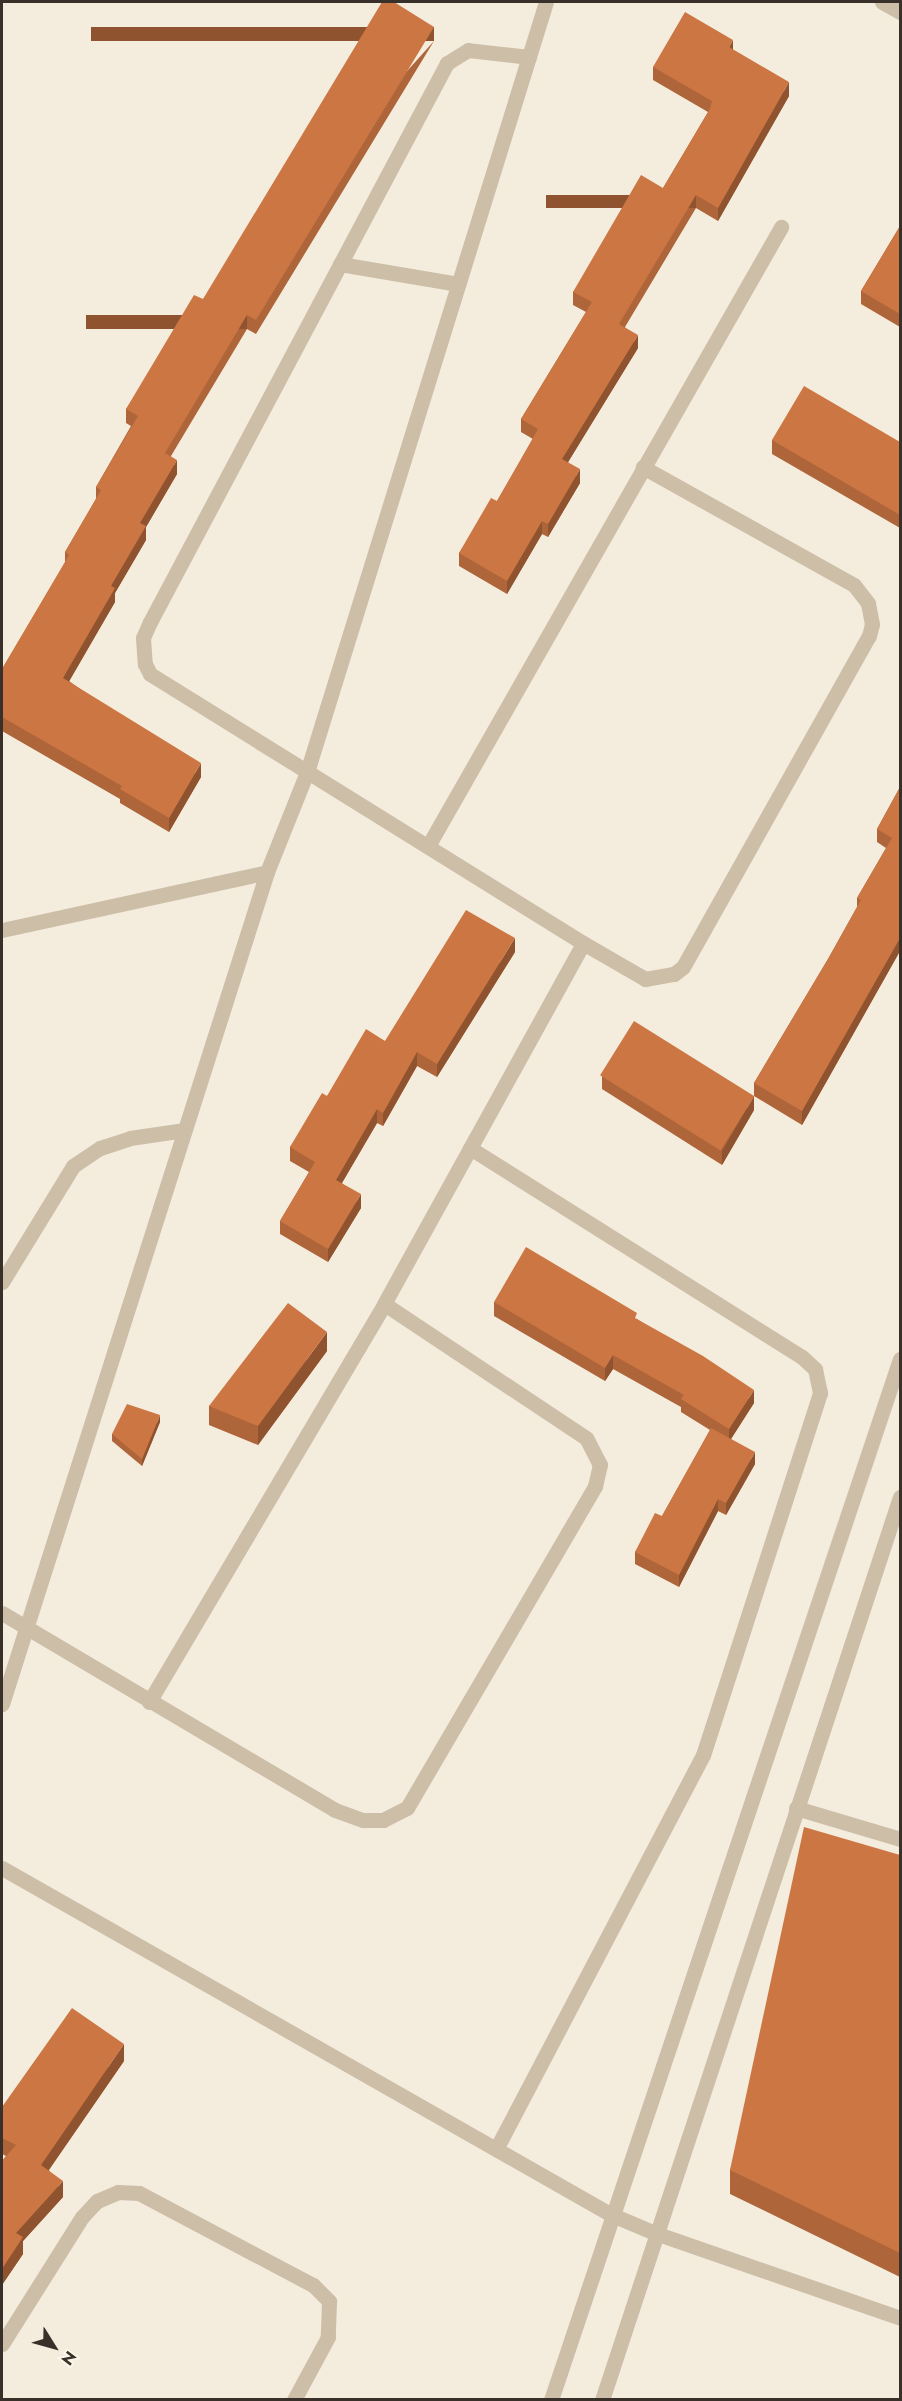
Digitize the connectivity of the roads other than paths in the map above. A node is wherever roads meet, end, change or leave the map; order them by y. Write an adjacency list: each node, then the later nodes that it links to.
1 (546, 2): 4 (street)
2 (882, 2): 3 (street)
3 (900, 12)
4 (530, 57): 6 (street); 7 (street)
5 (781, 227): 8 (street)
6 (340, 264): 7 (street); 9 (street)
7 (458, 284): 9 (street)
8 (643, 466): 10 (street); 13 (street)
9 (307, 772): 10 (street); 11 (street)
10 (428, 846): 13 (street)
11 (267, 872): 12 (street); 14 (street)
12 (2, 930)
13 (583, 942): 15 (street)
14 (184, 1130): 16 (street); 21 (street)
15 (470, 1148): 17 (street); 27 (street)
16 (2, 1282)
17 (384, 1304): 22 (street); 22 (street)
18 (900, 1359): 28 (street)
19 (900, 1497): 24 (street)
20 (2, 1613): 21 (street)
21 (24, 1626): 22 (street); 23 (street)
22 (149, 1702)
23 (2, 1704)
24 (796, 1808): 25 (street); 29 (street)
25 (900, 1839)
26 (2, 1868): 27 (street)
27 (496, 2149): 28 (street)
28 (610, 2214): 29 (street); 33 (street)
29 (655, 2233): 30 (street); 34 (street)
30 (900, 2318)
31 (2, 2344): 32 (street)
32 (294, 2400)
33 (551, 2400)
34 (602, 2400)

